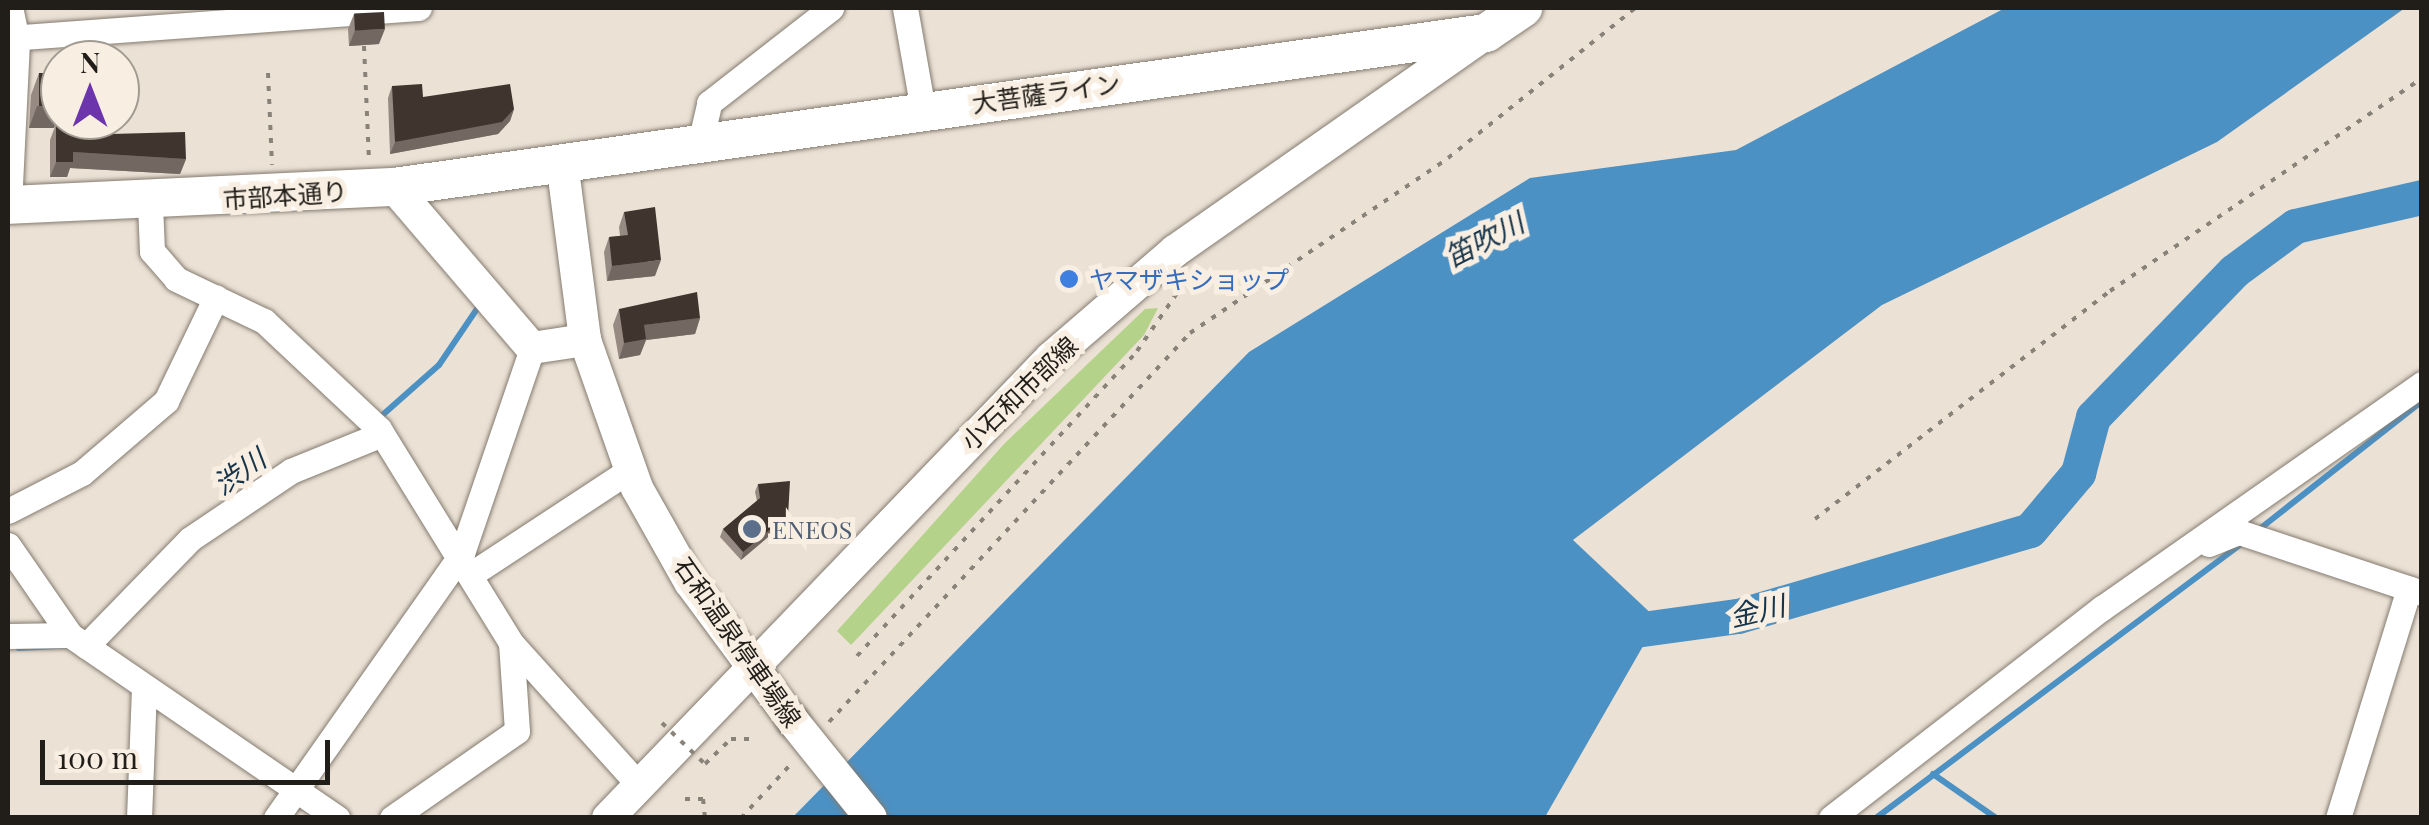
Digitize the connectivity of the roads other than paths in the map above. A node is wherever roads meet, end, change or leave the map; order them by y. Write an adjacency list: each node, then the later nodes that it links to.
1 (10, 8): 7 (street)
2 (418, 8): 7 (street)
3 (832, 8): 11 (street)
4 (905, 8): 10 (street)
5 (1522, 8): 6 (highway, 大菩薩ライン)
6 (1486, 34): 8 (highway, 大菩薩ライン); 9 (main road, 小石和市部線)
7 (12, 39): 15 (street)
8 (1368, 48): 9 (main road); 10 (highway, 大菩薩ライン)
9 (1384, 104): 30 (main road, 小石和市部線)
10 (923, 110): 11 (highway, 大菩薩ライン)
11 (701, 138): 12 (highway, 大菩薩ライン)
12 (562, 162): 13 (highway, 市部本通り); 17 (main road, 石和温泉停車場線)
13 (382, 176): 14 (highway, 市部本通り); 18 (main road)
14 (150, 204): 15 (highway, 市部本通り); 16 (street)
15 (8, 205)
16 (216, 297): 20 (street); 22 (street)
17 (585, 340): 18 (main road); 21 (main road, 石和温泉停車場線)
18 (532, 348): 25 (street)
19 (2422, 384): 24 (street)
20 (375, 426): 25 (street); 28 (street)
21 (630, 470): 25 (street); 30 (main road, 石和温泉停車場線)
22 (8, 511)
23 (8, 546): 28 (street)
24 (2172, 558): 26 (street); 40 (street)
25 (467, 563): 29 (street); 33 (street)
26 (2415, 591): 41 (street)
27 (8, 636): 28 (street)
28 (78, 641): 31 (street)
29 (511, 643): 32 (street); 37 (street)
30 (754, 671): 32 (main road, 小石和市部線); 39 (main road, 石和温泉停車場線, bridge)
31 (144, 687): 33 (street); 34 (street)
32 (639, 785): 38 (main road, 小石和市部線)
33 (296, 790): 35 (street); 36 (street)
34 (140, 818)
35 (276, 818)
36 (337, 818)
37 (392, 818)
38 (608, 818)
39 (871, 818)
40 (1831, 818)
41 (2338, 818)

